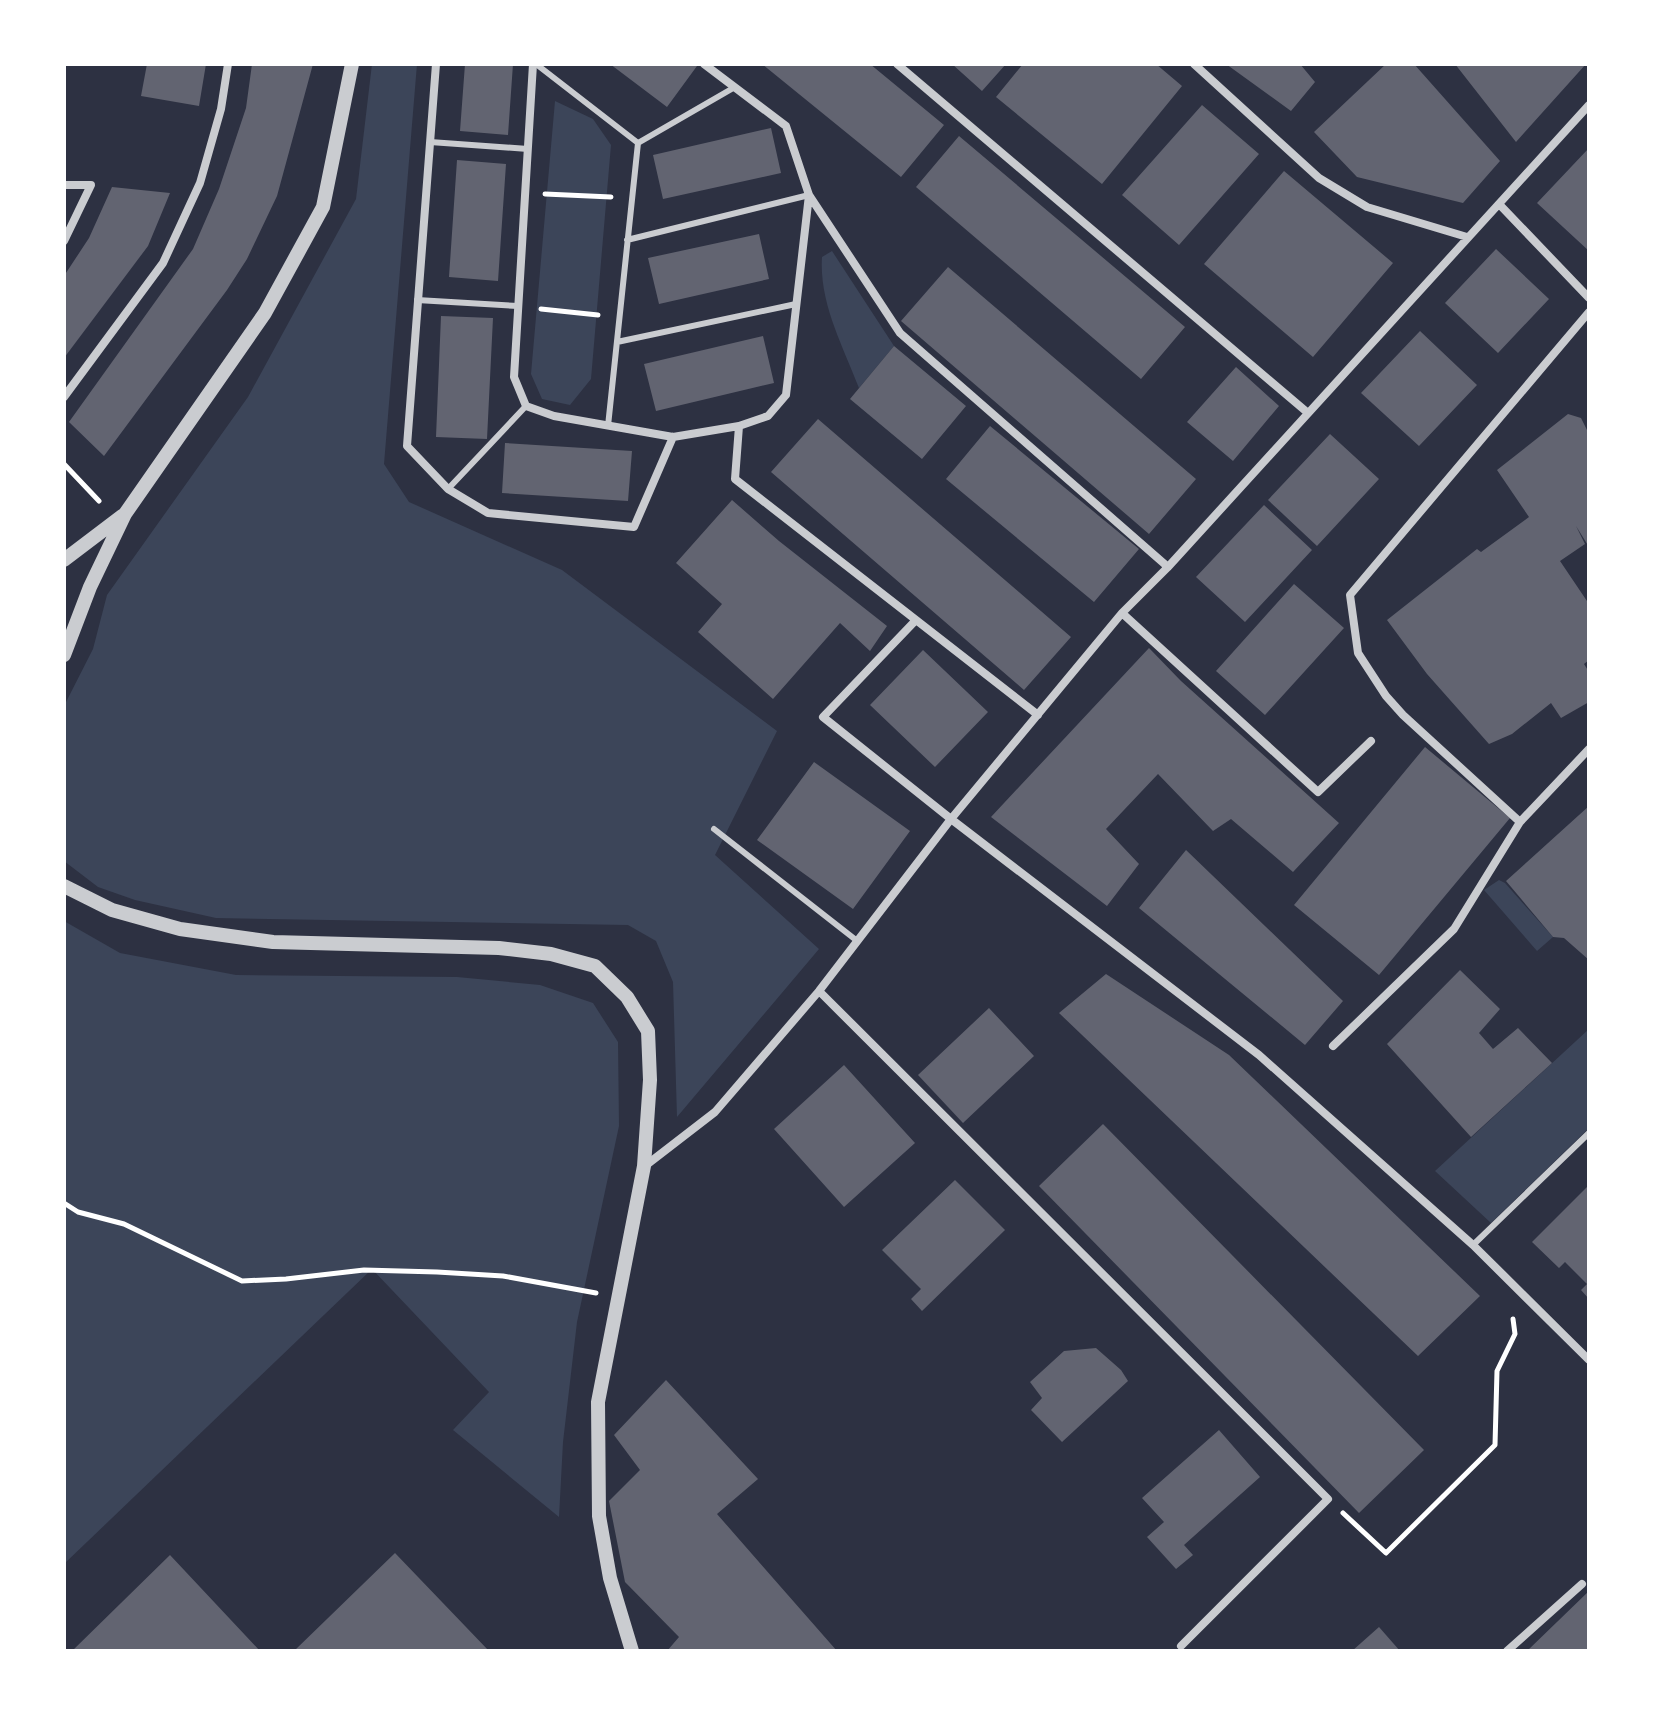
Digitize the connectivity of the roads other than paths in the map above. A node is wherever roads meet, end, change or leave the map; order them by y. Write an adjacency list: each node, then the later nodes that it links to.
1 (228, 64): 25 (street)
2 (352, 64): 32 (street)
3 (436, 64): 10 (street)
4 (535, 64): 11 (lane); 12 (street)
5 (704, 64): 8 (street)
6 (897, 64): 27 (street)
7 (1194, 64): 16 (street)
8 (735, 87): 11 (lane); 14 (street)
9 (1589, 105): 15 (street)
10 (430, 142): 12 (lane); 20 (street)
11 (638, 143): 17 (lane)
12 (528, 149): 22 (street)
13 (64, 185): 18 (street)
14 (809, 195): 17 (lane); 21 (street); 34 (street)
15 (1499, 204): 16 (street); 19 (street)
16 (1467, 237): 27 (street)
17 (627, 240): 24 (lane)
18 (64, 241)
19 (1589, 298)
20 (417, 300): 22 (lane); 31 (street)
21 (796, 304): 24 (lane); 29 (street)
22 (518, 306): 26 (street)
23 (1589, 312): 42 (street)
24 (617, 342): 28 (lane)
25 (64, 397)
26 (526, 406): 28 (street); 31 (lane)
27 (1308, 413): 34 (street)
28 (608, 426): 30 (street)
29 (739, 426): 30 (street); 36 (street)
30 (673, 437): 31 (street)
31 (448, 489)
32 (121, 517): 33 (street); 37 (street)
33 (64, 560)
34 (1168, 567): 35 (street)
35 (1122, 613): 38 (street); 39 (street)
36 (916, 620): 38 (street); 41 (street)
37 (64, 655)
38 (1038, 715): 41 (street)
39 (1371, 741)
40 (1589, 749): 42 (street)
41 (951, 819): 45 (street); 50 (street)
42 (1520, 822): 47 (street)
43 (714, 829): 45 (lane)
44 (64, 886): 49 (street)
45 (856, 940): 46 (street)
46 (819, 991): 49 (street); 53 (street)
47 (1333, 1046)
48 (1589, 1133): 50 (lane)
49 (644, 1166): 54 (street)
50 (1473, 1245): 51 (street)
51 (1589, 1360)
52 (1582, 1584): 55 (street)
53 (1181, 1646)
54 (632, 1651)
55 (1507, 1651)

